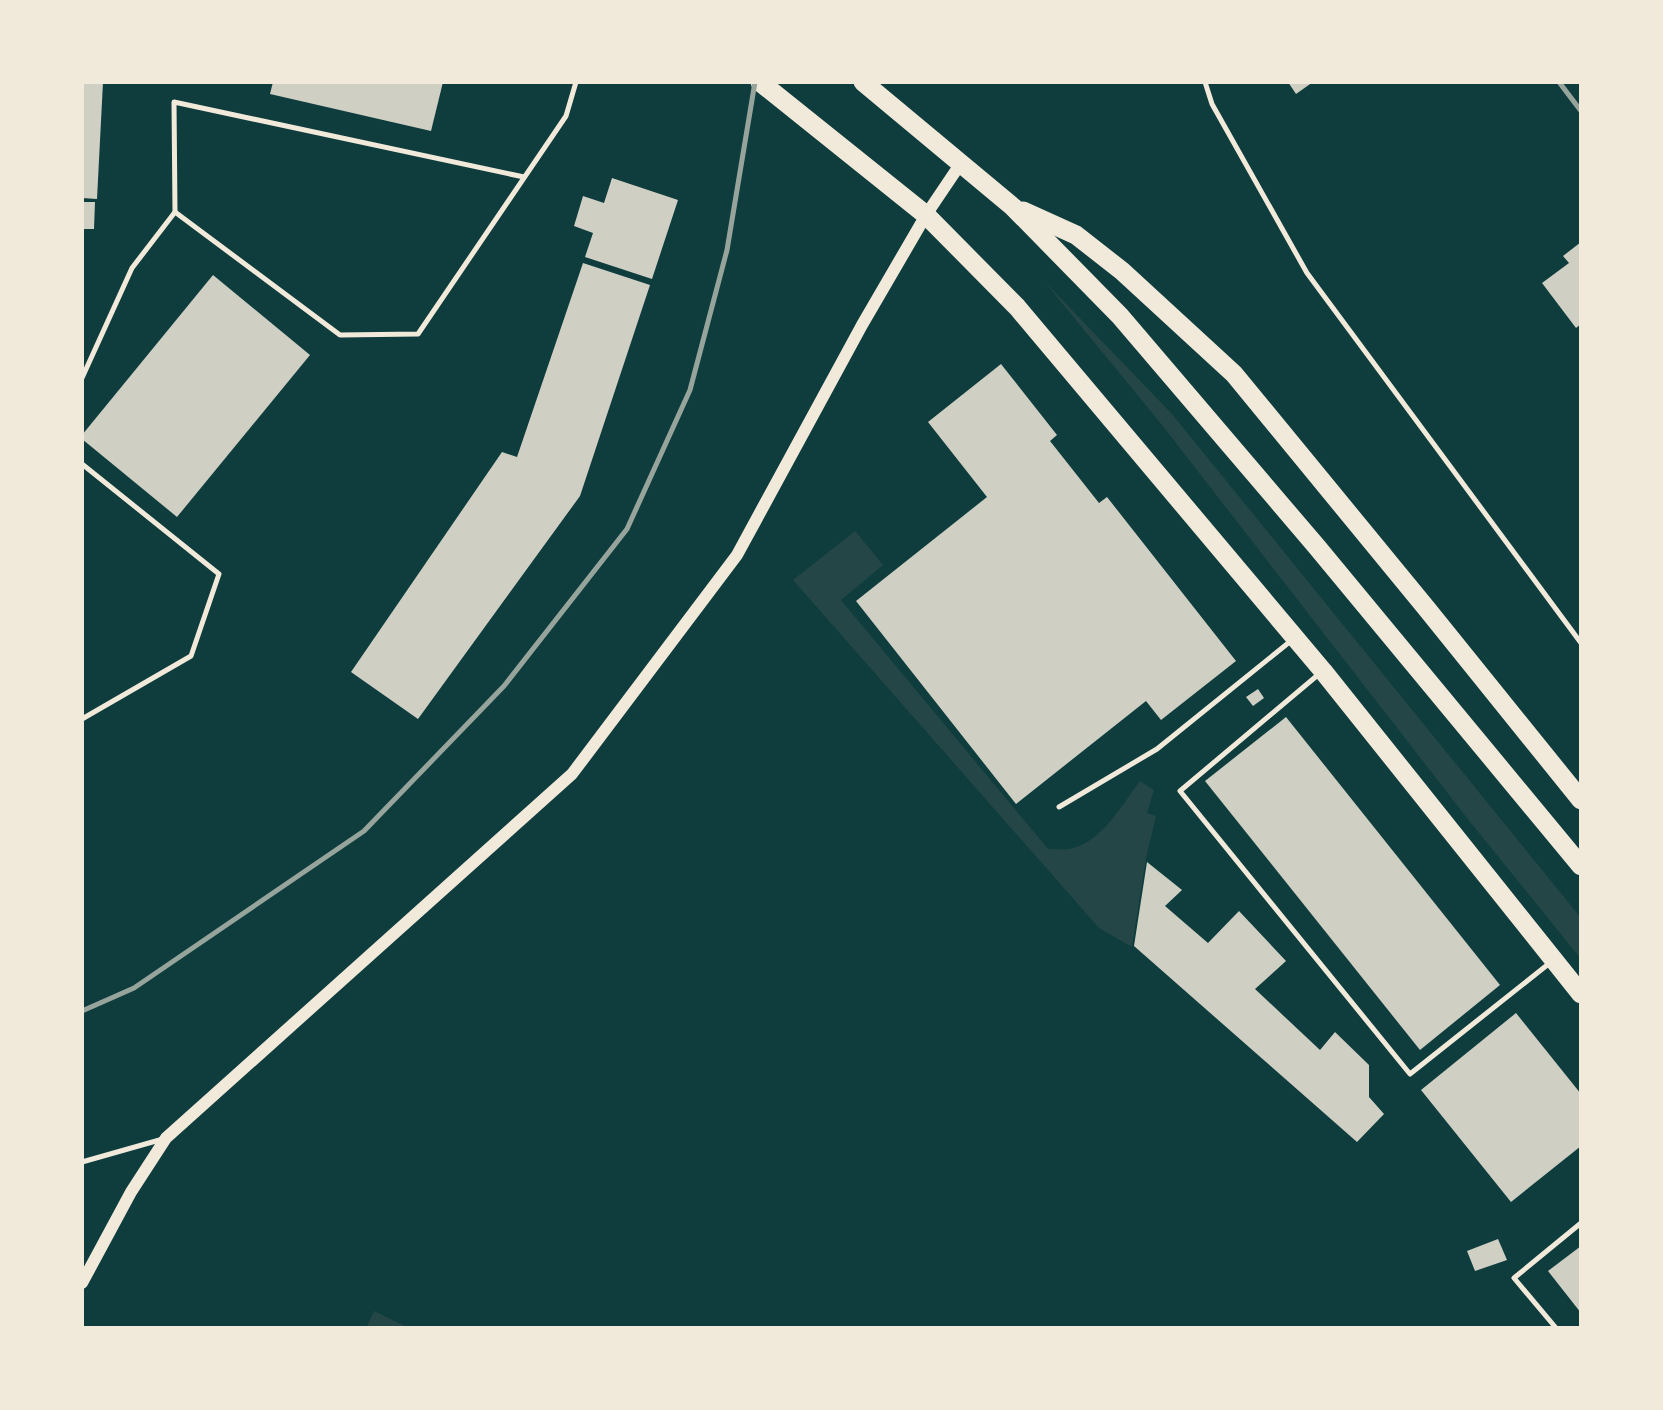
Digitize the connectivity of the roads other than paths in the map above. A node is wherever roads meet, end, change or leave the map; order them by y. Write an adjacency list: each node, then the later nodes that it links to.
1 (576, 82): 6 (lane)
2 (760, 82): 9 (highway)
3 (863, 82): 5 (highway)
4 (1205, 82): 13 (lane)
5 (961, 163): 7 (highway); 9 (street)
6 (524, 177): 8 (lane); 8 (lane)
7 (1013, 207): 16 (highway); 18 (highway)
8 (175, 212): 10 (lane)
9 (926, 215): 12 (highway); 21 (street)
10 (82, 378)
11 (82, 464): 15 (lane)
12 (1295, 638): 14 (highway); 17 (lane)
13 (1581, 643)
14 (1323, 671): 19 (highway); 19 (lane)
15 (82, 719)
16 (1581, 800)
17 (1059, 807)
18 (1581, 866)
19 (1553, 960): 20 (highway)
20 (1581, 994)
21 (166, 1138): 22 (lane); 24 (street)
22 (82, 1162)
23 (1581, 1223): 25 (lane)
24 (82, 1283)
25 (1556, 1328)

